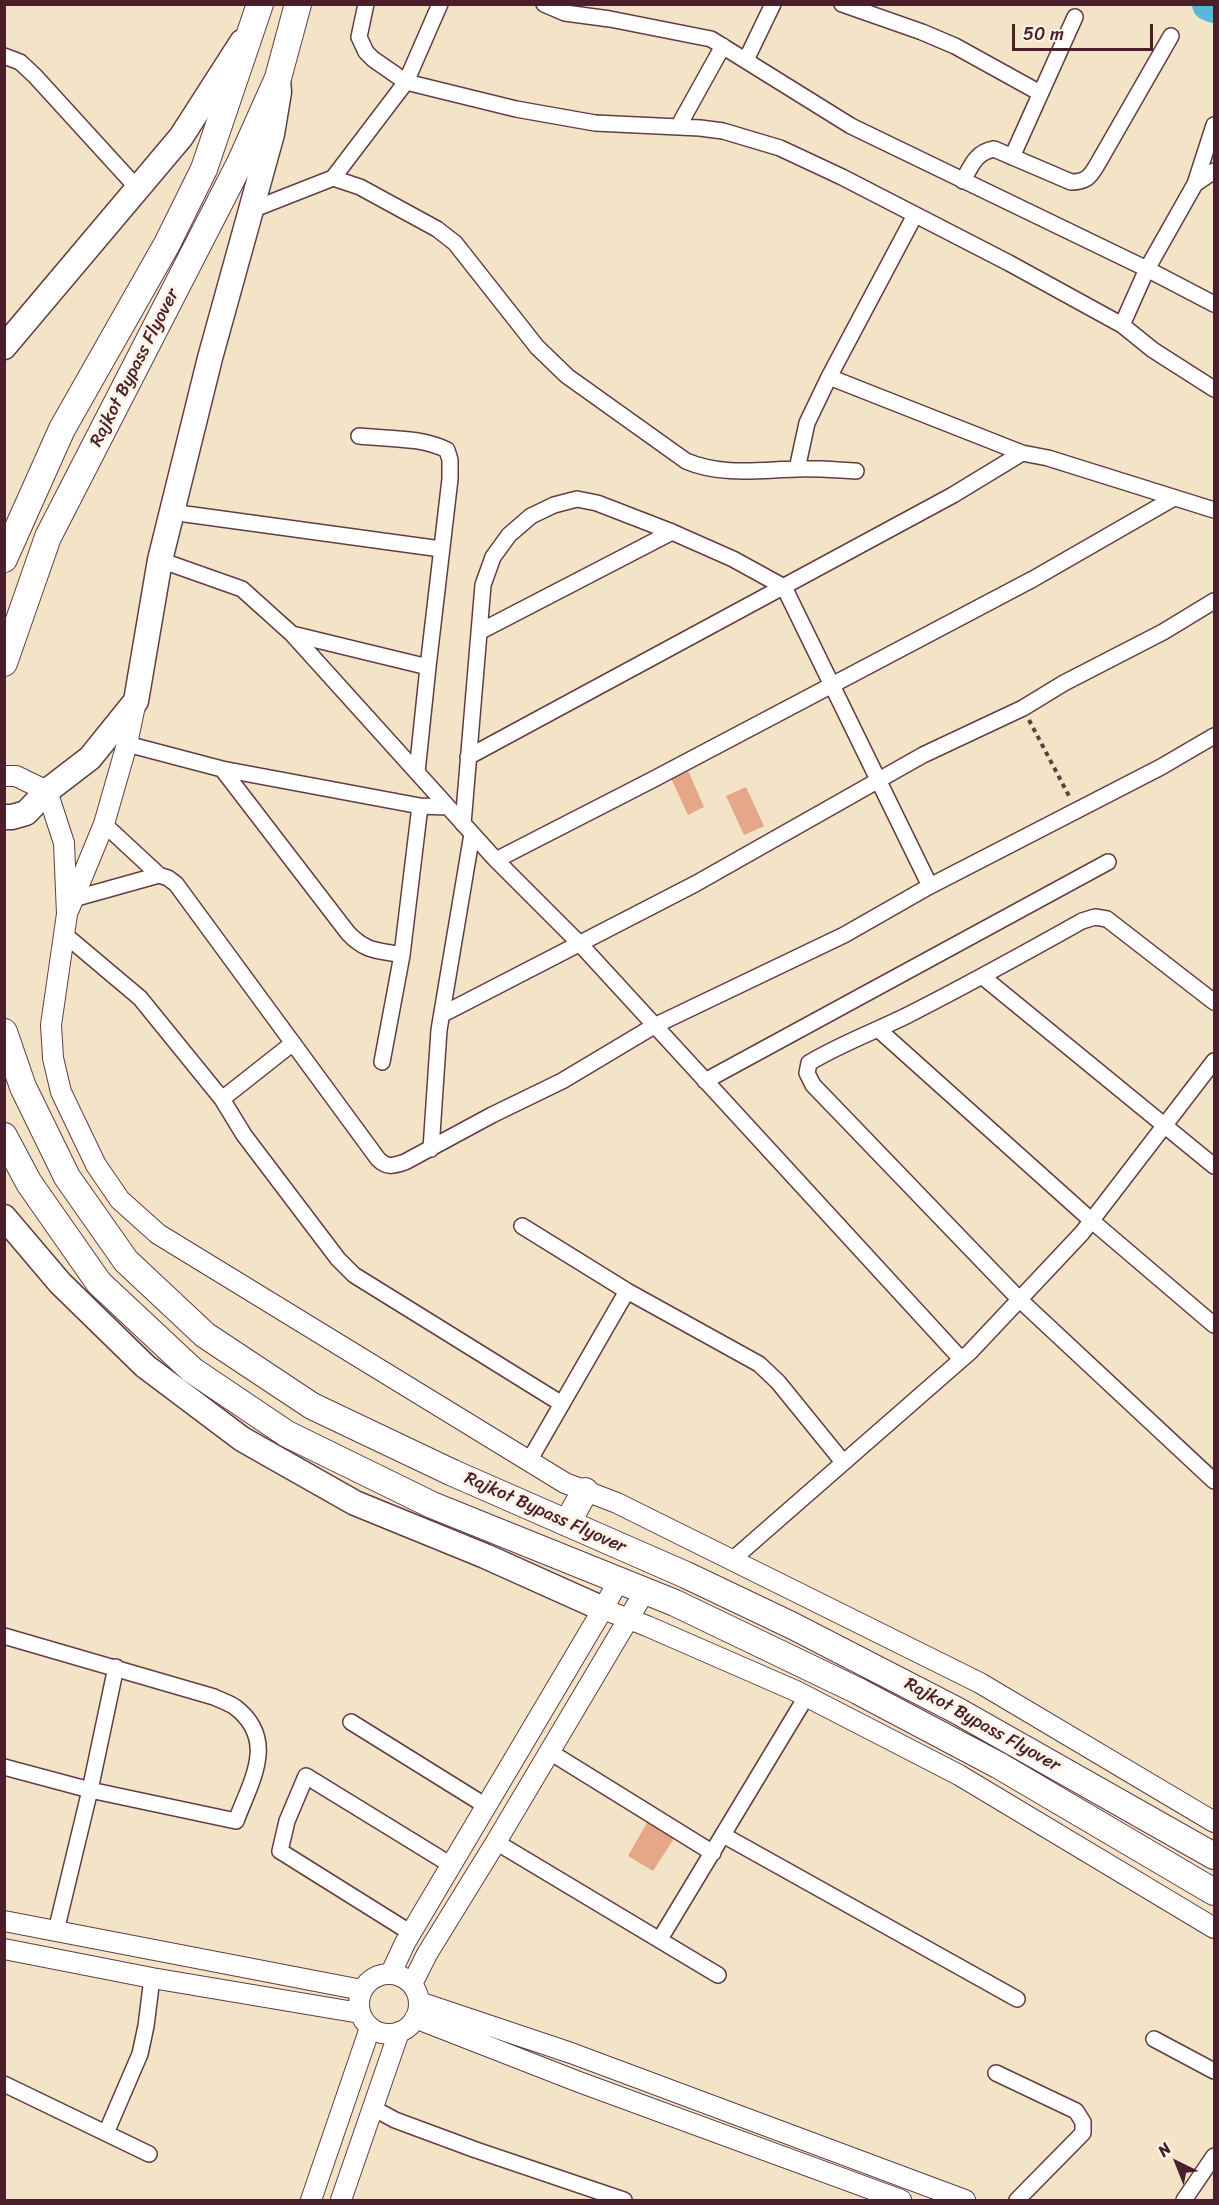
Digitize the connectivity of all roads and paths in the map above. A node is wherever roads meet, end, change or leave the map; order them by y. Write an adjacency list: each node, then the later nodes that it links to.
1 (298, 4): 13 (highway, Rajkot Bypass Flyover)
2 (366, 4): 14 (street)
3 (440, 4): 14 (street)
4 (544, 4): 10 (street)
5 (773, 4): 12 (street)
6 (842, 4): 15 (street)
7 (257, 14): 23 (main road); 41 (highway, Rajkot Bypass Flyover)
8 (1076, 17): 15 (street)
9 (1171, 36): 18 (street)
10 (723, 46): 12 (street); 17 (street)
11 (4, 56): 23 (street)
12 (746, 60): 21 (street)
13 (278, 78): 24 (main road); 47 (highway, Rajkot Bypass Flyover)
14 (406, 82): 17 (street); 20 (street)
15 (1040, 93): 18 (street)
16 (1215, 126): 22 (street)
17 (678, 127): 25 (street)
18 (1012, 157): 21 (street)
19 (1215, 171): 22 (street)
20 (333, 178): 24 (street); 34 (street)
21 (963, 181): 26 (street)
22 (1196, 184): 26 (street)
23 (138, 190): 29 (main road)
24 (249, 211): 38 (main road)
25 (915, 215): 28 (street); 30 (street)
26 (1147, 269): 27 (street); 28 (street)
27 (1215, 304)
28 (1122, 325): 31 (street)
29 (4, 347)
30 (829, 378): 33 (street); 34 (street)
31 (1215, 389)
32 (359, 436): 40 (street)
33 (1022, 453): 36 (street); 43 (street)
34 (797, 468): 35 (street)
35 (856, 471)
36 (1174, 498): 37 (street); 49 (street)
37 (1215, 510)
38 (171, 512): 40 (street); 42 (main road)
39 (672, 532): 43 (street); 45 (street); 45 (street)
40 (441, 549): 48 (street)
41 (4, 560)
42 (160, 560): 46 (street); 50 (main road)
43 (784, 587): 49 (street); 54 (street)
44 (1215, 601): 51 (street)
45 (479, 632): 54 (street)
46 (292, 634): 48 (street); 56 (street)
47 (4, 663)
48 (428, 667): 56 (street)
49 (832, 684): 58 (street); 66 (street)
50 (136, 701): 53 (street); 59 (main road)
51 (1023, 708): 58 (street); 62 (path)
52 (1215, 736): 62 (street)
53 (127, 744): 55 (street); 64 (street)
54 (468, 757): 65 (street)
55 (222, 769): 60 (street); 73 (street)
56 (417, 772): 61 (street)
57 (4, 776): 59 (street)
58 (878, 781): 69 (street); 72 (street)
59 (46, 791): 63 (main road); 70 (street)
60 (420, 806): 61 (street); 73 (street)
61 (448, 807): 65 (street)
62 (1076, 810): 69 (street)
63 (4, 817)
64 (104, 824): 68 (street); 70 (street)
65 (468, 829): 66 (street); 76 (street)
66 (496, 860): 72 (street)
67 (1108, 862): 83 (street)
68 (159, 875): 70 (street); 80 (street)
69 (930, 886): 77 (street)
70 (70, 906): 71 (street)
71 (64, 934): 84 (street); 97 (street)
72 (580, 944): 76 (street); 77 (street)
73 (402, 955): 82 (street)
74 (983, 977): 75 (street); 78 (street); 85 (street)
75 (1215, 1002)
76 (442, 1014): 87 (street)
77 (654, 1026): 83 (street); 87 (street)
78 (879, 1030): 90 (street); 93 (street)
79 (4, 1032): 101 (highway, Rajkot Bypass Flyover)
80 (293, 1043): 84 (street); 87 (street)
81 (1215, 1061): 85 (street)
82 (382, 1062)
83 (705, 1081): 95 (street)
84 (222, 1099): 96 (street)
85 (1164, 1126): 88 (street); 90 (street)
86 (4, 1136): 103 (highway, Rajkot Bypass Flyover)
87 (431, 1149)
88 (1215, 1166)
89 (4, 1217): 105 (main road)
90 (1092, 1221): 93 (street); 94 (street)
91 (522, 1226): 92 (street)
92 (627, 1291): 96 (street); 98 (street)
93 (1020, 1300): 95 (street); 99 (street)
94 (1215, 1325)
95 (961, 1359): 98 (street)
96 (562, 1404): 97 (street)
97 (529, 1461): 100 (street)
98 (843, 1462): 102 (street)
99 (1215, 1481)
100 (585, 1491): 101 (highway); 102 (street)
101 (567, 1523): 119 (highway, Rajkot Bypass Flyover)
102 (732, 1560): 115 (street)
103 (619, 1580): 104 (highway, Rajkot Bypass Flyover); 105 (street)
104 (645, 1591): 106 (street); 121 (highway, Rajkot Bypass Flyover)
105 (603, 1609): 106 (street); 114 (street)
106 (628, 1618): 109 (street); 111 (street)
107 (4, 1636): 108 (street)
108 (117, 1667): 113 (street); 113 (street)
109 (806, 1696): 116 (street); 123 (street)
110 (351, 1722): 114 (street)
111 (550, 1752): 117 (street); 118 (street)
112 (4, 1767): 113 (street)
113 (90, 1790): 124 (street)
114 (486, 1806): 120 (street)
115 (1214, 1821)
116 (723, 1835): 118 (street); 133 (street)
117 (496, 1842): 126 (street); 131 (street)
118 (712, 1853): 126 (street)
119 (1215, 1856)
120 (451, 1865): 125 (street); 125 (street)
121 (1215, 1892)
122 (4, 1921): 124 (street)
123 (1215, 1928)
124 (56, 1931): 132 (street)
125 (411, 1933): 128 (street)
126 (660, 1939): 129 (street)
127 (4, 1949): 130 (street)
128 (391, 1973): 131 (street); 132 (street)
129 (718, 1975)
130 (152, 1978): 135 (street); 142 (street)
131 (412, 1984): 134 (street)
132 (362, 1990): 135 (street)
133 (1017, 1999)
134 (417, 2010): 136 (street); 148 (street); 149 (street)
135 (365, 2020): 136 (street); 145 (street)
136 (399, 2032): 141 (street)
137 (1154, 2039): 138 (street)
138 (1215, 2071)
139 (996, 2073): 150 (street)
140 (4, 2084): 142 (street)
141 (373, 2108): 146 (street); 147 (street)
142 (105, 2133): 143 (street)
143 (149, 2154)
144 (1215, 2156): 151 (street)
145 (311, 2200)
146 (341, 2200)
147 (624, 2200)
148 (901, 2200)
149 (965, 2200)
150 (1017, 2200)
151 (1184, 2200)

